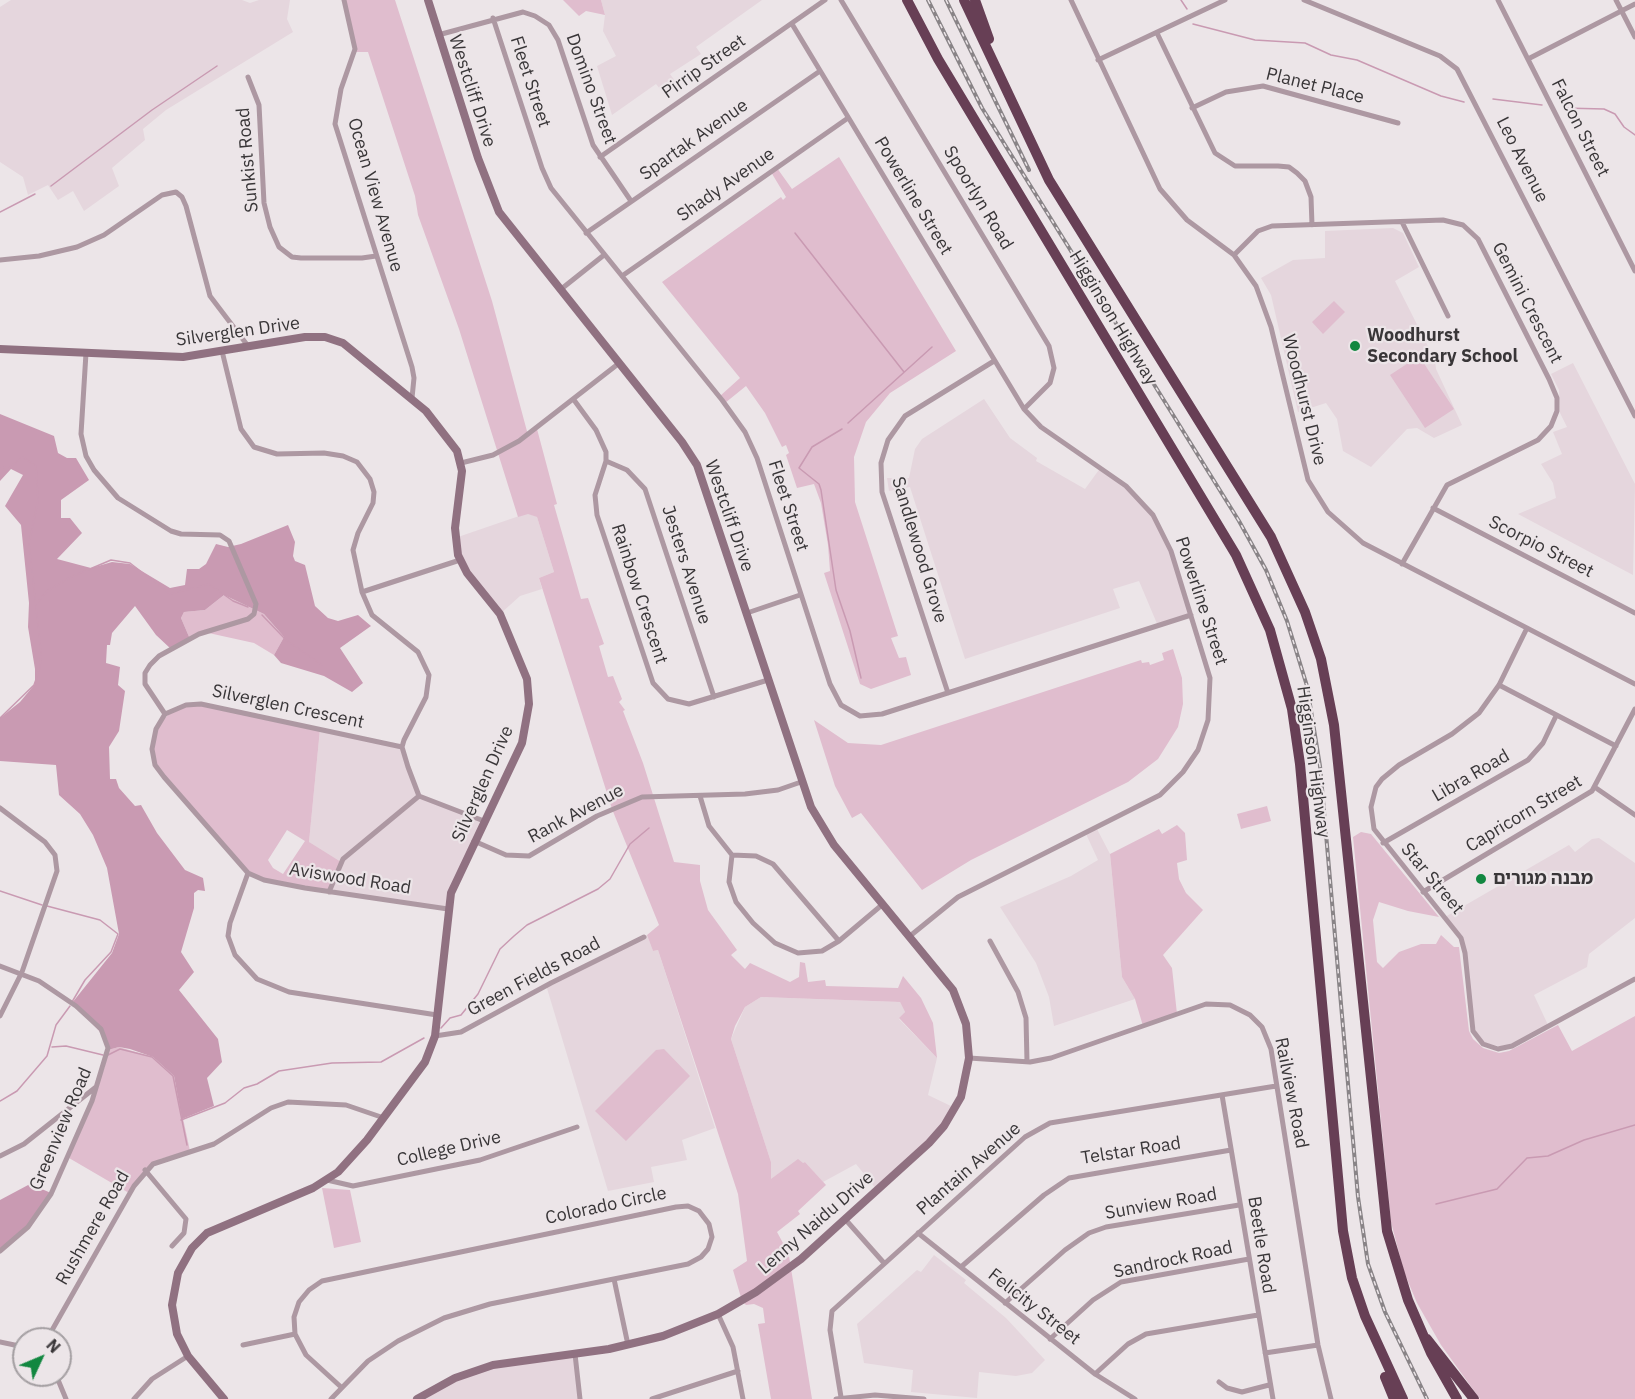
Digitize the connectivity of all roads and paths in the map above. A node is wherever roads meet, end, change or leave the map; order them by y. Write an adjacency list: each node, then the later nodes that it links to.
1 (344, 0): 37 (street, Ocean View Avenue)
2 (428, 0): 19 (street, Westcliff Drive)
3 (825, 0): 17 (street, Pirrip Street)
4 (841, 0): 51 (street, Spoorlyn Road)
5 (901, 0): 21 (highway)
6 (907, 0): 21 (highway, Higginson Highway)
7 (964, 0): 26 (highway, Higginson Highway)
8 (975, 0): 26 (highway)
9 (1071, 0): 23 (street, Woodhurst Drive)
10 (1225, 0): 18 (street)
11 (1304, 0): 52 (street, Leo Avenue)
12 (1498, 0): 22 (street, Falcon Street)
13 (1616, 0): 15 (street)
14 (1635, 4): 15 (street)
15 (1622, 11): 20 (street); 22 (street)
16 (494, 18): 19 (street, Domino Street); 30 (street, Domino Street); 34 (street, Fleet Street)
17 (792, 24): 24 (street, Powerline Street); 30 (street, Pirrip Street)
18 (1157, 33): 23 (street); 27 (street)
19 (438, 35): 41 (street, Westcliff Drive)
20 (1635, 37)
21 (938, 59): 132 (highway, Higginson Highway)
22 (1528, 59): 39 (street, Falcon Street)
23 (1098, 60): 36 (street, Woodhurst Drive)
24 (820, 71): 28 (street, Powerline Street); 31 (street, Spartak Avenue)
25 (248, 77): 37 (street, Sunkist Road)
26 (1012, 102): 124 (highway, Higginson Highway)
27 (1192, 108): 29 (street, Planet Place); 33 (street)
28 (848, 118): 40 (street, Shady Avenue); 47 (street, Powerline Street)
29 (1398, 123)
30 (600, 157): 31 (street, Domino Street)
31 (632, 201): 34 (street, Spartak Avenue)
32 (1402, 222): 33 (street, Gemini Crescent); 42 (street); 55 (street, Gemini Crescent)
33 (1312, 225): 36 (street, Gemini Crescent)
34 (586, 233): 35 (street, Fleet Street)
35 (604, 255): 40 (street, Fleet Street); 41 (street)
36 (1234, 255): 57 (street, Woodhurst Drive)
37 (376, 256): 49 (street, Ocean View Avenue)
38 (0, 260): 43 (street)
39 (1635, 270)
40 (622, 276): 59 (street, Fleet Street)
41 (560, 290): 48 (street, Westcliff Drive)
42 (1448, 316)
43 (248, 346): 45 (street, Silverglen Drive); 49 (street, Silverglen Drive)
44 (0, 349): 46 (street, Silverglen Drive)
45 (222, 351): 46 (street, Silverglen Drive); 58 (street)
46 (86, 353): 70 (street)
47 (994, 361): 51 (street, Powerline Street); 67 (street, Sandlewood Grove)
48 (618, 364): 50 (street); 60 (street, Westcliff Drive)
49 (412, 398): 54 (street, Silverglen Drive)
50 (573, 400): 53 (street); 54 (street)
51 (1024, 409): 62 (street, Powerline Street)
52 (1635, 416)
53 (606, 461): 68 (street, Jesters Avenue); 68 (street, Rainbow Crescent)
54 (461, 463): 56 (street, Silverglen Drive)
55 (1432, 508): 57 (street, Gemini Crescent); 61 (street, Scorpio Street)
56 (460, 560): 58 (street); 80 (street, Silverglen Drive)
57 (1402, 564): 63 (street, Woodhurst Drive)
58 (362, 592): 73 (street)
59 (800, 595): 60 (street); 67 (street, Fleet Street)
60 (747, 613): 64 (street, Westcliff Drive)
61 (1635, 613)
62 (1191, 615): 67 (street, Fleet Street); 89 (street, Powerline Street)
63 (1527, 628): 65 (street, Woodhurst Drive); 66 (street, Star Street)
64 (768, 680): 68 (street, Rainbow Crescent); 74 (street, Westcliff Drive)
65 (1635, 684)
66 (1499, 685): 71 (street); 82 (street, Star Street)
67 (948, 693)
68 (714, 697)
69 (1635, 709): 72 (street, Capricorn Street)
70 (165, 714): 73 (street, Silverglen Crescent); 84 (street)
71 (1556, 716): 72 (street); 82 (street, Libra Road)
72 (1616, 746): 75 (street, Capricorn Street)
73 (402, 747): 76 (street)
74 (801, 782): 77 (street, Rank Avenue); 87 (street, Westcliff Drive)
75 (1596, 788): 79 (street); 86 (street, Capricorn Street)
76 (419, 796): 80 (street); 85 (street)
77 (700, 796): 81 (street, Rank Avenue); 83 (street)
78 (0, 808): 94 (street)
79 (1635, 815)
80 (484, 821): 81 (street, Silverglen Drive)
81 (474, 841): 88 (street, Silverglen Drive)
82 (1383, 843): 86 (street, Star Street)
83 (732, 855): 91 (street); 91 (street)
84 (248, 873): 85 (street, Aviswood Road); 96 (street)
85 (329, 892): 88 (street, Aviswood Road)
86 (1424, 892): 95 (street, Star Street)
87 (883, 904): 89 (street, Westcliff Drive); 91 (street)
88 (448, 909): 96 (street, Silverglen Drive)
89 (910, 936): 99 (street, Westcliff Drive)
90 (644, 937): 98 (street, Green Fields Road)
91 (839, 941)
92 (990, 941): 100 (street)
93 (0, 966): 94 (street, Greenview Road)
94 (22, 972): 97 (street); 101 (street, Greenview Road)
95 (1635, 979)
96 (437, 1015): 98 (street, Silverglen Drive)
97 (0, 1016)
98 (435, 1036): 104 (street, Silverglen Drive)
99 (969, 1058): 100 (street, Railview Road); 111 (street, Lenny Naidu Drive)
100 (1027, 1062): 102 (street, Railview Road)
101 (97, 1086): 107 (street); 114 (street, Greenview Road)
102 (1276, 1086): 103 (street, Plantain Avenue); 128 (street, Railview Road)
103 (1222, 1095): 106 (street, Beetle Road); 112 (street, Plantain Avenue)
104 (384, 1118): 108 (street, Rushmere Road); 109 (street, Silverglen Drive)
105 (577, 1127): 109 (street, College Drive)
106 (1232, 1150): 110 (street, Beetle Road); 117 (street, Telstar Road)
107 (0, 1156)
108 (145, 1170): 113 (street); 122 (street, Rushmere Road)
109 (327, 1180): 131 (street, Silverglen Drive)
110 (1239, 1205): 115 (street, Beetle Road); 119 (street, Sunview Road)
111 (845, 1219): 116 (street); 120 (street, Lenny Naidu Drive)
112 (918, 1233): 116 (street, Plantain Avenue); 117 (street, Felicity Street)
113 (172, 1246)
114 (0, 1251)
115 (1249, 1259): 121 (street, Beetle Road); 125 (street, Sandrock Road)
116 (884, 1263): 138 (street, Plantain Avenue)
117 (961, 1267): 119 (street, Felicity Street)
118 (614, 1280): 123 (street, Colorado Circle); 127 (street); 137 (street, Colorado Circle)
119 (1005, 1303): 125 (street, Felicity Street)
120 (718, 1314): 127 (street, Lenny Naidu Drive); 133 (street)
121 (1258, 1315): 129 (street, Beetle Road); 134 (street)
122 (54, 1327)
123 (295, 1334): 126 (street); 137 (street)
124 (1423, 1334): 152 (highway, Higginson Highway); 153 (highway)
125 (1050, 1339): 134 (street, Felicity Street)
126 (243, 1345)
127 (627, 1345): 130 (street, Lenny Naidu Drive)
128 (1318, 1345): 129 (street); 149 (street, Railview Road)
129 (1265, 1353): 136 (street, Beetle Road)
130 (575, 1354): 142 (street, Lenny Naidu Drive); 143 (street)
131 (188, 1356): 139 (street); 140 (street, Silverglen Drive)
132 (1383, 1359): 150 (highway); 151 (highway, Higginson Highway)
133 (738, 1371): 144 (street); 145 (street)
134 (1095, 1374): 147 (street, Felicity Street)
135 (1219, 1382): 136 (street)
136 (1269, 1385): 148 (street, Beetle Road)
137 (340, 1387): 141 (street, Colorado Circle)
138 (839, 1398): 146 (street)
139 (134, 1399)
140 (224, 1399)
141 (331, 1399)
142 (417, 1399)
143 (580, 1399)
144 (652, 1399)
145 (743, 1399)
146 (924, 1399)
147 (1135, 1399)
148 (1273, 1399)
149 (1331, 1399)
150 (1394, 1399)
151 (1403, 1399)
152 (1457, 1399)
153 (1474, 1399)

